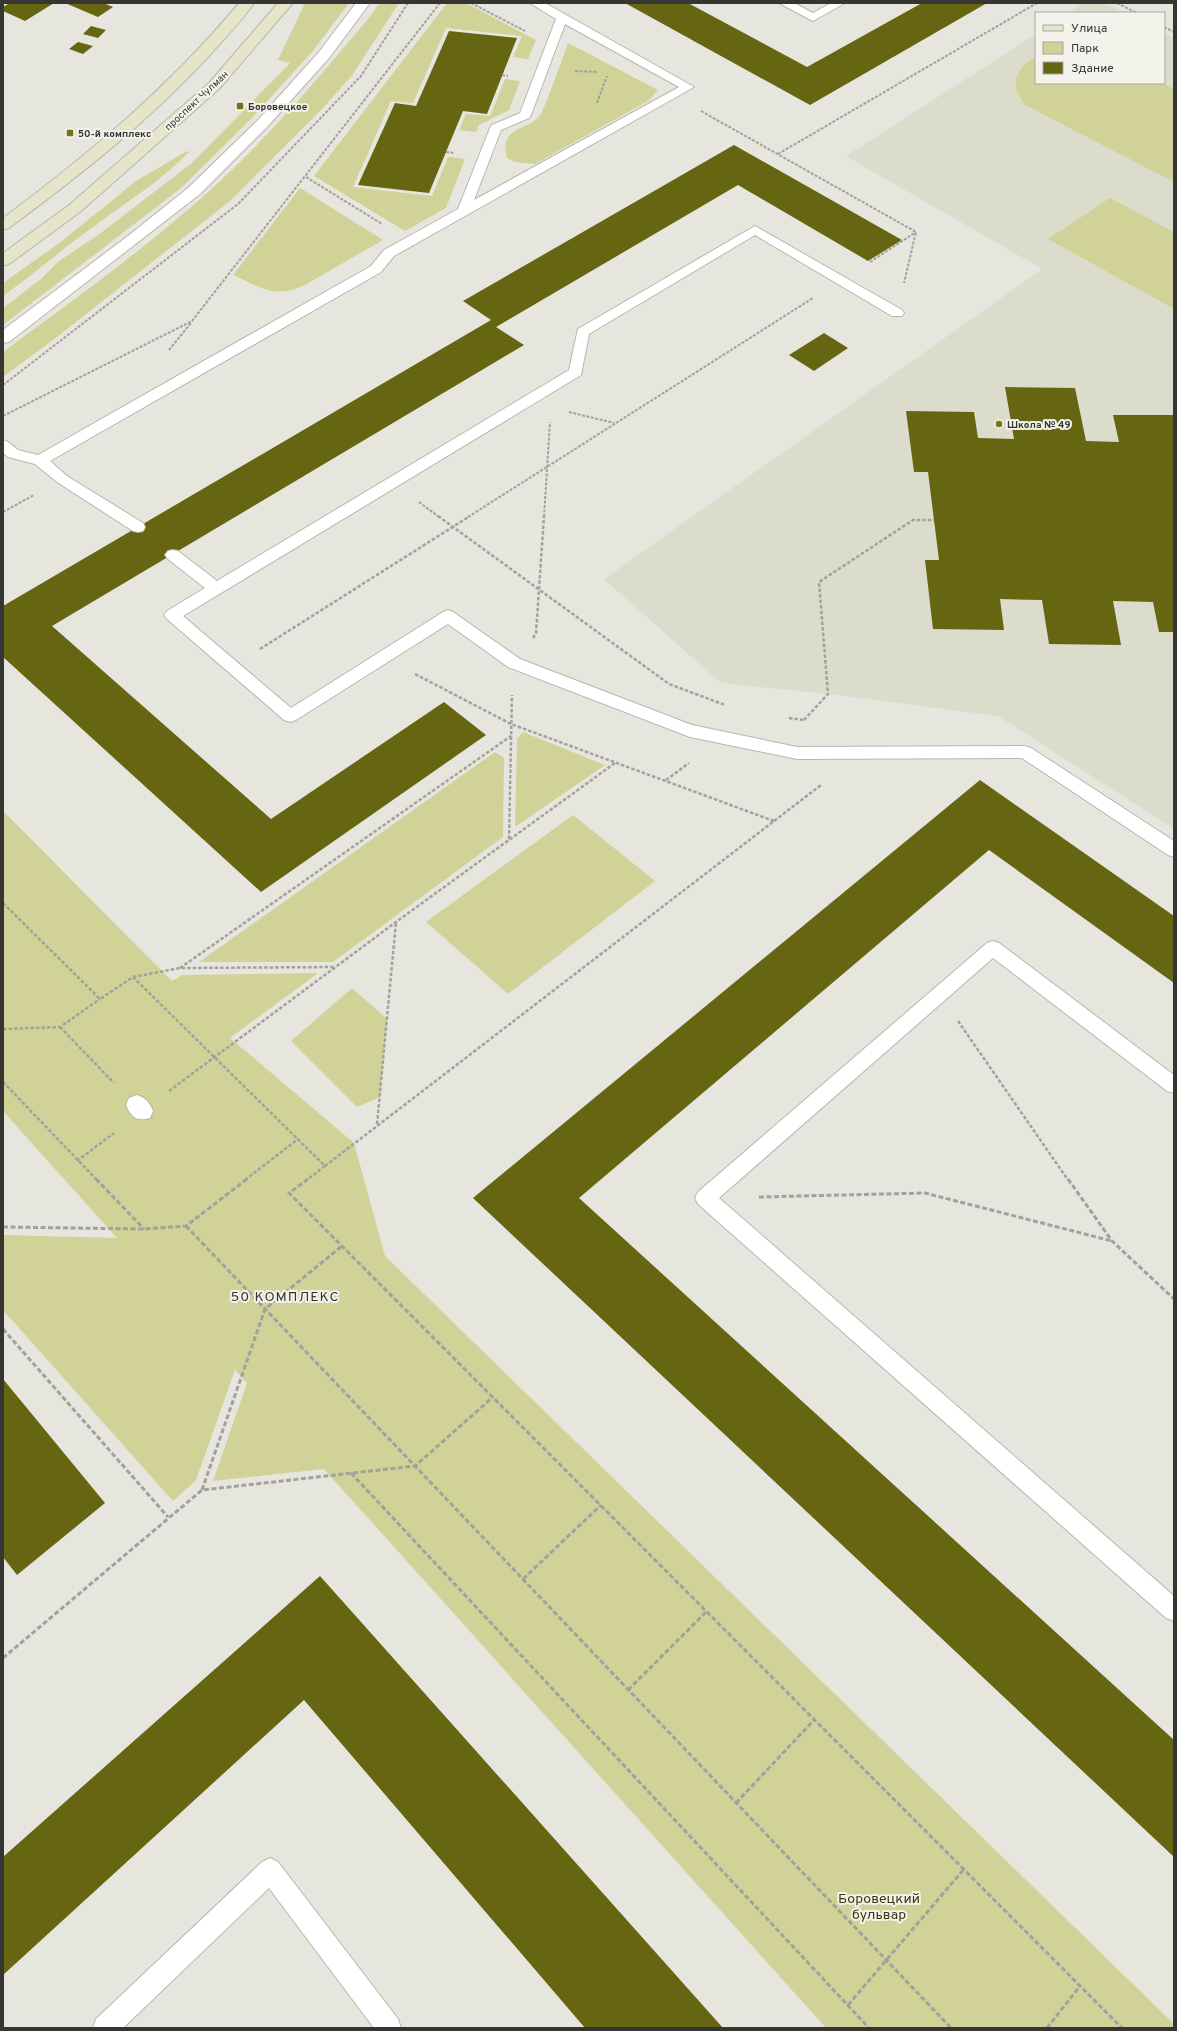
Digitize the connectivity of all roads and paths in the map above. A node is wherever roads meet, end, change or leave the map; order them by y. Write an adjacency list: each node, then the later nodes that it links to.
1 (247, 3): 20 (main road)
2 (286, 3): 23 (main road, проспект Чулман)
3 (363, 3): 26 (street)
4 (440, 3): 18 (path)
5 (471, 3): 15 (path)
6 (536, 3): 12 (lane)
7 (785, 3): 8 (lane)
8 (839, 3)
9 (1037, 3): 17 (path)
10 (1117, 3): 11 (path)
11 (1135, 12)
12 (562, 17): 15 (lane); 19 (lane)
13 (1165, 28): 14 (path)
14 (1174, 32)
15 (552, 46): 19 (lane)
16 (702, 112): 17 (path)
17 (777, 154): 21 (path)
18 (306, 176): 22 (path); 29 (path)
19 (463, 213): 22 (lane)
20 (3, 225)
21 (916, 232): 24 (path); 25 (path)
22 (410, 242): 32 (lane)
23 (3, 261)
24 (841, 281): 25 (lane); 27 (lane); 30 (path)
25 (896, 313)
26 (3, 338)
27 (536, 396): 28 (path); 34 (lane)
28 (551, 407): 30 (path); 33 (path)
29 (3, 416)
30 (614, 423): 33 (path)
31 (6, 453): 32 (lane)
32 (40, 460): 37 (lane)
33 (548, 466): 36 (path); 40 (path)
34 (391, 483): 36 (path); 39 (lane)
35 (934, 520): 46 (path)
36 (453, 526): 40 (path); 43 (path)
37 (138, 527)
38 (173, 555): 39 (lane)
39 (216, 588): 43 (lane)
40 (539, 591): 42 (path); 44 (path)
41 (383, 657): 42 (lane); 43 (lane); 47 (path)
42 (514, 664): 47 (path); 49 (lane)
43 (232, 666)
44 (732, 707)
45 (782, 717): 46 (path)
46 (804, 720): 49 (path)
47 (511, 724): 48 (path); 50 (path)
48 (511, 736): 52 (path); 57 (path)
49 (855, 753): 51 (path); 53 (lane)
50 (615, 763): 51 (path); 52 (path)
51 (774, 822): 67 (path)
52 (509, 839): 55 (path)
53 (1174, 850)
54 (3, 903): 60 (path)
55 (396, 922): 56 (path); 67 (path)
56 (336, 967): 57 (path); 63 (path)
57 (180, 968): 58 (path)
58 (133, 977): 60 (path); 63 (path)
59 (940, 994): 65 (lane); 70 (lane); 74 (path)
60 (100, 999): 61 (path)
61 (60, 1027): 62 (path); 66 (path)
62 (3, 1029)
63 (214, 1057): 68 (path)
64 (3, 1082): 73 (path)
65 (1174, 1085)
66 (140, 1108)
67 (377, 1124): 69 (path)
68 (298, 1139): 69 (path); 71 (path)
69 (325, 1166): 75 (path)
70 (705, 1198): 74 (path); 86 (lane)
71 (186, 1226): 73 (path); 77 (path)
72 (3, 1227): 73 (path)
73 (144, 1230)
74 (1112, 1241): 76 (path)
75 (342, 1246): 77 (path); 79 (path)
76 (1174, 1299)
77 (265, 1309): 80 (path); 82 (path)
78 (3, 1329): 84 (path)
79 (493, 1397): 80 (path); 83 (path)
80 (415, 1466): 81 (path); 85 (path)
81 (351, 1473): 82 (path); 95 (path)
82 (202, 1490): 84 (path)
83 (601, 1505): 85 (path); 87 (path)
84 (168, 1517): 88 (path)
85 (523, 1579): 89 (path)
86 (1174, 1610)
87 (706, 1612): 89 (path); 90 (path)
88 (3, 1658)
89 (628, 1690): 91 (path)
90 (814, 1720): 91 (path); 92 (path)
91 (736, 1803): 93 (path)
92 (964, 1869): 93 (path); 94 (path)
93 (887, 1961): 95 (path); 99 (path)
94 (1080, 1986): 100 (path); 101 (path)
95 (848, 2005): 98 (path)
96 (105, 2028): 97 (lane)
97 (389, 2028)
98 (869, 2028)
99 (951, 2028)
100 (1047, 2028)
101 (1122, 2028)

